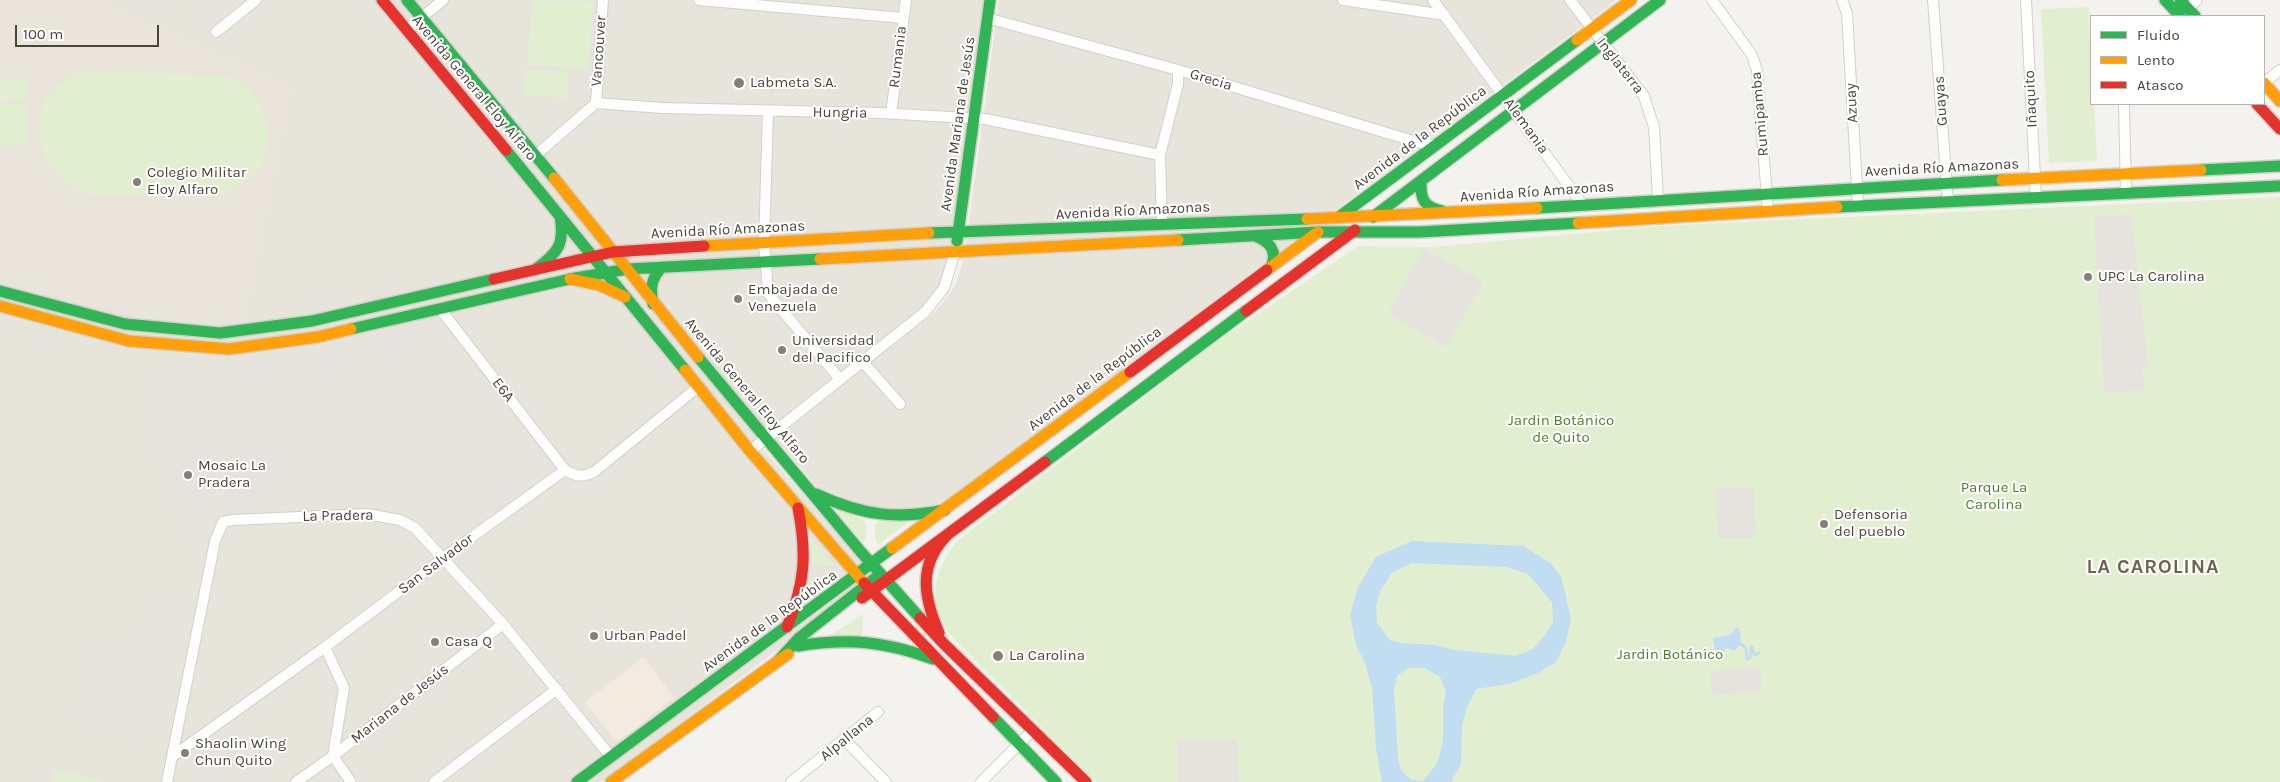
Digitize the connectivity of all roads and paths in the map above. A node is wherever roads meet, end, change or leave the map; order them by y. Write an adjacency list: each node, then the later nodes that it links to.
1 (256, 0): 30 (street)
2 (382, 0): 29 (main road, Avenida General Eloy Alfaro)
3 (407, 0): 25 (main road, Avenida General Eloy Alfaro)
4 (443, 0): 25 (street)
5 (603, 0): 38 (street, Vancouver)
6 (699, 0): 26 (street)
7 (906, 0): 26 (street, Rumania)
8 (990, 0): 27 (main road, Avenida Mariana de Jesús)
9 (1343, 0): 21 (street)
10 (1433, 0): 21 (street, Alemania)
11 (1570, 0): 28 (street, Inglaterra)
12 (1631, 0): 28 (main road, Avenida de la República)
13 (1660, 0): 31 (main road)
14 (1712, 0): 56 (street, Rumipamba)
15 (1842, 0): 55 (street, Azuay)
16 (1933, 0): 53 (street, Guayas)
17 (2026, 0): 51 (street, Iñaquito)
18 (2165, 0): 22 (main road)
19 (2180, 0): 23 (main road)
20 (2194, 1): 24 (main road)
21 (1444, 15): 36 (street, Alemania)
22 (2176, 15)
23 (2194, 15)
24 (2205, 15)
25 (421, 18): 29 (street); 47 (main road, Avenida General Eloy Alfaro)
26 (903, 18): 43 (street, Rumania)
27 (987, 18): 32 (street, Grecia); 44 (main road, Avenida Mariana de Jesús)
28 (1591, 29): 31 (street, Inglaterra); 36 (main road, Avenida de la República)
29 (407, 30): 66 (main road, Avenida General Eloy Alfaro)
30 (216, 32)
31 (1602, 44): 41 (main road); 59 (street, Inglaterra)
32 (1178, 70): 46 (street, Grecia); 48 (street)
33 (2280, 70): 34 (street)
34 (2265, 82)
35 (2265, 84): 37 (main road)
36 (1503, 95): 41 (street, Alemania); 46 (main road, Avenida de la República)
37 (2280, 102)
38 (596, 103): 42 (street, Hungria); 47 (street)
39 (2124, 105): 50 (street)
40 (2258, 105): 45 (main road)
41 (1515, 110): 52 (main road); 61 (street, Alemania)
42 (768, 112): 43 (street, Hungria); 73 (street)
43 (891, 114): 44 (street, Hungria)
44 (972, 118): 48 (street, Hungria); 69 (main road, Avenida Mariana de Jesús)
45 (2280, 129)
46 (1435, 145): 67 (main road, Avenida de la República)
47 (536, 155): 74 (main road, Avenida General Eloy Alfaro)
48 (1160, 155): 68 (street)
49 (2280, 166): 50 (main road, Avenida Río Amazonas)
50 (2124, 174): 51 (main road, Avenida Río Amazonas); 57 (street)
51 (2036, 178): 53 (main road, Avenida Río Amazonas); 58 (street, Iñaquito)
52 (1421, 181): 64 (main road); 65 (main road)
53 (1947, 183): 55 (main road, Avenida Río Amazonas); 60 (street, Guayas)
54 (2280, 186): 57 (main road)
55 (1857, 187): 56 (main road, Avenida Río Amazonas); 62 (street, Azuay)
56 (1767, 193): 59 (main road, Avenida Río Amazonas); 63 (street, Rumipamba)
57 (2126, 194): 58 (main road)
58 (2036, 198): 60 (main road)
59 (1658, 199): 61 (main road, Avenida Río Amazonas)
60 (1948, 202): 62 (main road)
61 (1582, 204): 64 (main road, Avenida Río Amazonas)
62 (1858, 206): 63 (main road)
63 (1768, 211): 71 (main road)
64 (1452, 213): 65 (main road, Avenida Río Amazonas)
65 (1376, 215): 67 (main road, Avenida Río Amazonas); 71 (main road)
66 (560, 216): 76 (main road, Avenida General Eloy Alfaro); 80 (main road)
67 (1339, 217): 68 (main road, Avenida Río Amazonas); 70 (main road, Avenida de la República)
68 (1162, 225): 69 (main road, Avenida Río Amazonas)
69 (958, 231): 73 (main road, Avenida Río Amazonas); 75 (main road, Avenida Mariana de Jesús)
70 (1318, 232): 71 (main road); 72 (main road); 78 (main road, Avenida de la República)
71 (1353, 232): 99 (main road)
72 (1253, 236): 75 (main road); 78 (main road)
73 (764, 244): 74 (main road, Avenida Río Amazonas); 77 (street)
74 (613, 252): 76 (main road, Avenida Río Amazonas); 81 (main road, Avenida General Eloy Alfaro)
75 (955, 252): 77 (main road); 89 (street)
76 (593, 256): 80 (main road, Avenida Río Amazonas); 82 (main road, Avenida General Eloy Alfaro)
77 (764, 263): 79 (main road); 90 (street)
78 (1271, 267): 98 (main road, Avenida de la República)
79 (662, 268): 81 (main road); 86 (main road)
80 (536, 269): 84 (main road, Avenida Río Amazonas)
81 (628, 269): 82 (main road); 86 (main road, Avenida General Eloy Alfaro)
82 (608, 274): 83 (main road); 85 (main road, Avenida General Eloy Alfaro)
83 (570, 279): 85 (main road); 88 (main road)
84 (0, 291)
85 (628, 299): 91 (main road, Avenida General Eloy Alfaro)
86 (654, 304): 93 (main road, Avenida General Eloy Alfaro)
87 (0, 306): 88 (main road)
88 (441, 310): 95 (street, E6A)
89 (862, 360): 90 (street); 92 (street)
90 (839, 378): 93 (street)
91 (698, 387): 94 (main road, Avenida General Eloy Alfaro); 95 (street)
92 (900, 404)
93 (765, 438): 94 (street); 96 (main road, Avenida General Eloy Alfaro)
94 (750, 451): 97 (main road, Avenida General Eloy Alfaro)
95 (565, 470): 100 (street, San Salvador)
96 (812, 492): 98 (main road); 101 (main road, Avenida General Eloy Alfaro)
97 (798, 506): 102 (main road, Avenida General Eloy Alfaro); 106 (main road)
98 (945, 510): 101 (main road, Avenida de la República)
99 (948, 534): 103 (main road); 107 (main road)
100 (444, 558): 105 (street, La Pradera); 109 (street, San Salvador); 117 (street, La Pradera)
101 (872, 565): 102 (main road, Avenida de la República); 103 (main road, Avenida General Eloy Alfaro); 104 (main road)
102 (857, 575): 104 (main road, Avenida General Eloy Alfaro); 106 (main road, Avenida de la República)
103 (886, 580): 104 (main road); 107 (main road, Avenida General Eloy Alfaro)
104 (869, 589): 108 (main road); 110 (main road); 111 (main road, Avenida General Eloy Alfaro)
105 (503, 624): 112 (street, La Pradera); 118 (street, Mariana de Jesús)
106 (787, 627): 119 (main road, Avenida de la República)
107 (944, 644): 114 (main road, Avenida General Eloy Alfaro)
108 (798, 646): 110 (main road); 111 (main road)
109 (325, 647): 117 (street, San Salvador); 118 (street)
110 (779, 660): 125 (main road)
111 (939, 662): 116 (main road, Avenida General Eloy Alfaro)
112 (557, 689): 119 (street, La Pradera); 123 (street)
113 (878, 712): 115 (street, Alpallana)
114 (1033, 730): 116 (street); 130 (main road, Avenida General Eloy Alfaro)
115 (845, 740): 126 (street, Alpallana); 127 (street)
116 (1018, 745): 128 (street); 129 (main road, Avenida General Eloy Alfaro)
117 (173, 756): 120 (street, La Pradera)
118 (334, 756): 121 (street, Mariana de Jesús); 122 (street)
119 (611, 757): 124 (main road, Avenida de la República)
120 (166, 782)
121 (296, 782)
122 (351, 782)
123 (434, 782)
124 (577, 782)
125 (611, 782)
126 (791, 782)
127 (886, 782)
128 (981, 782)
129 (1056, 782)
130 (1086, 782)

